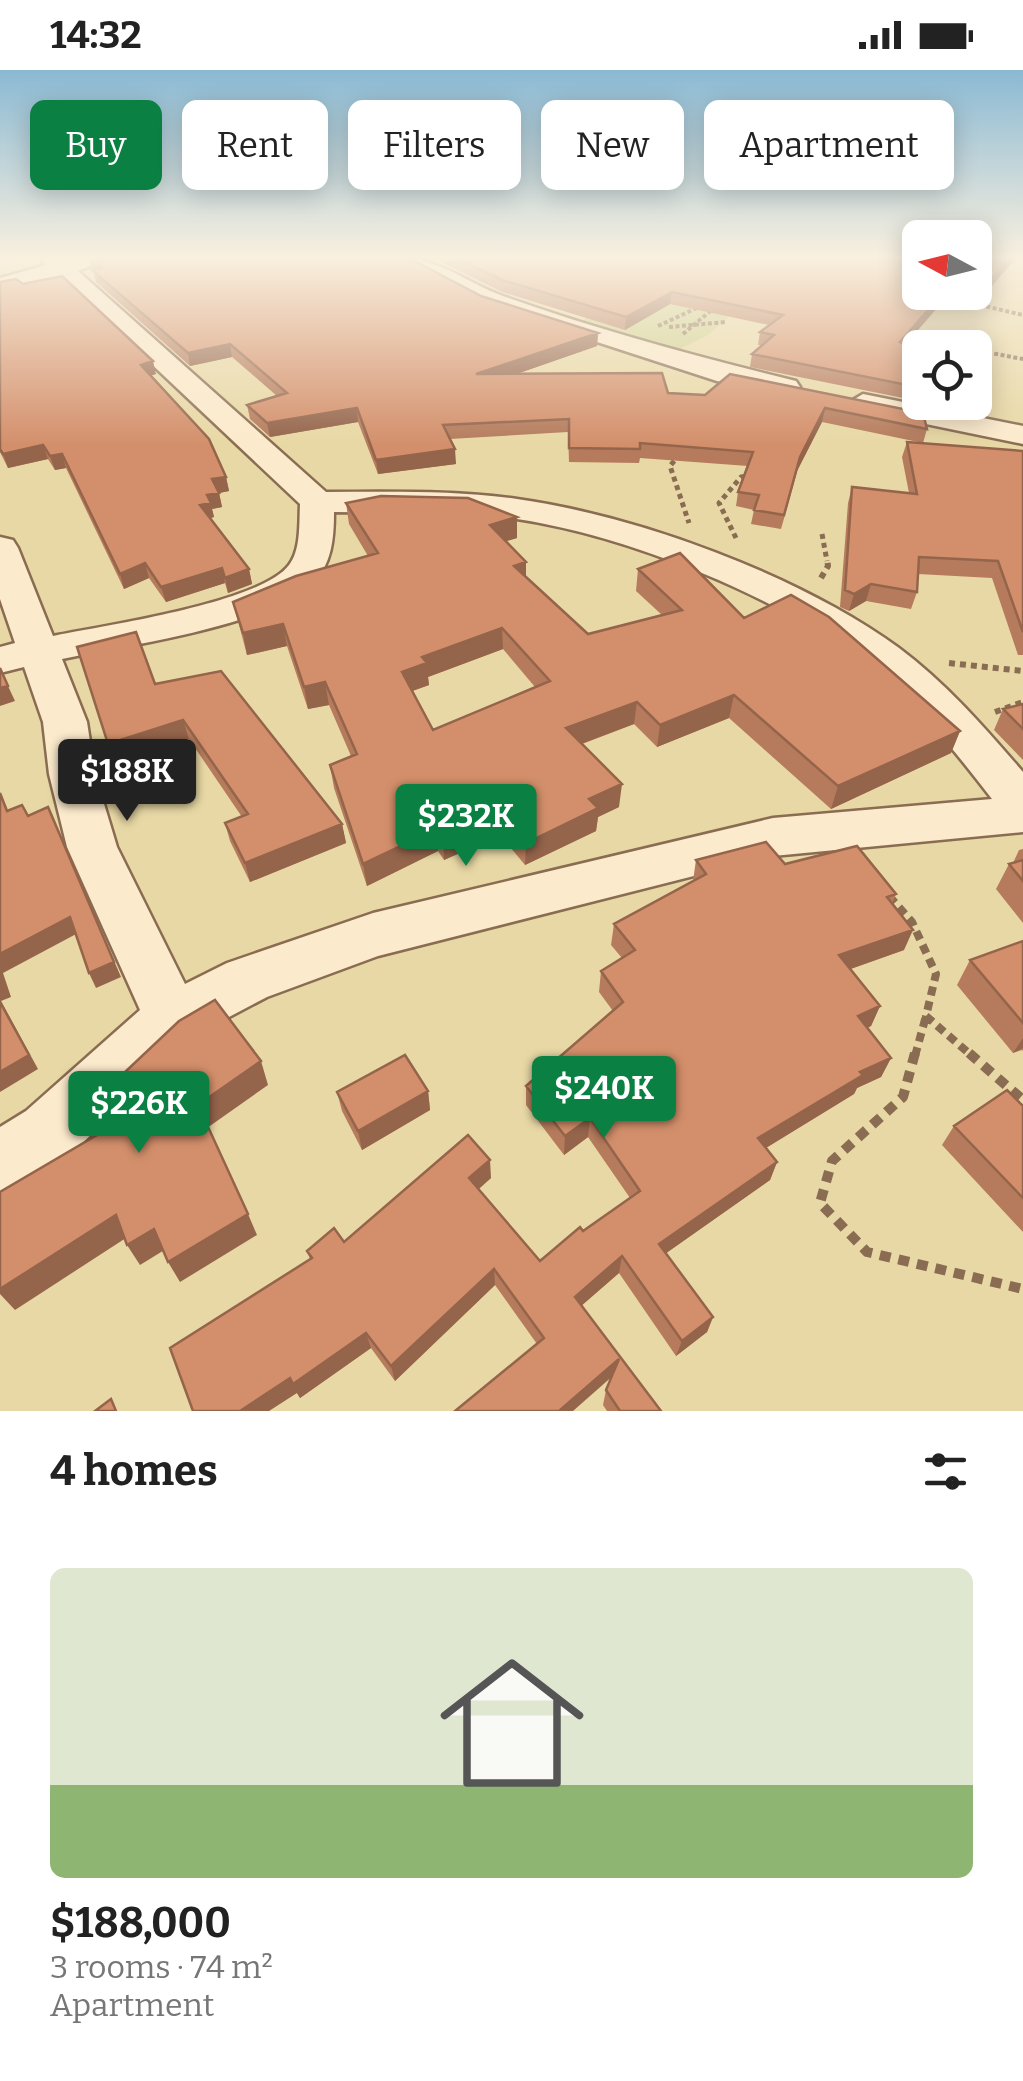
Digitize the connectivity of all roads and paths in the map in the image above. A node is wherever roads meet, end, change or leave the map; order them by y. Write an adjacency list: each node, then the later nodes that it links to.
1 (118, 321): 12 (street)
2 (574, 321): 6 (street)
3 (662, 321): 6 (path)
4 (688, 321): 6 (path)
5 (694, 321): 6 (path)
6 (663, 343): 9 (street)
7 (992, 353): 8 (path)
8 (1023, 359)
9 (1023, 435)
10 (682, 440): 15 (path)
11 (756, 476): 13 (path)
12 (317, 502): 15 (street); 16 (street)
13 (743, 544)
14 (0, 548): 16 (street)
15 (690, 562): 17 (street)
16 (20, 654): 21 (street)
17 (1023, 804)
18 (1023, 814): 21 (street)
19 (886, 892): 20 (path)
20 (926, 1016): 22 (path); 24 (path)
21 (172, 1018): 23 (street)
22 (1023, 1100)
23 (0, 1163)
24 (1023, 1290)

